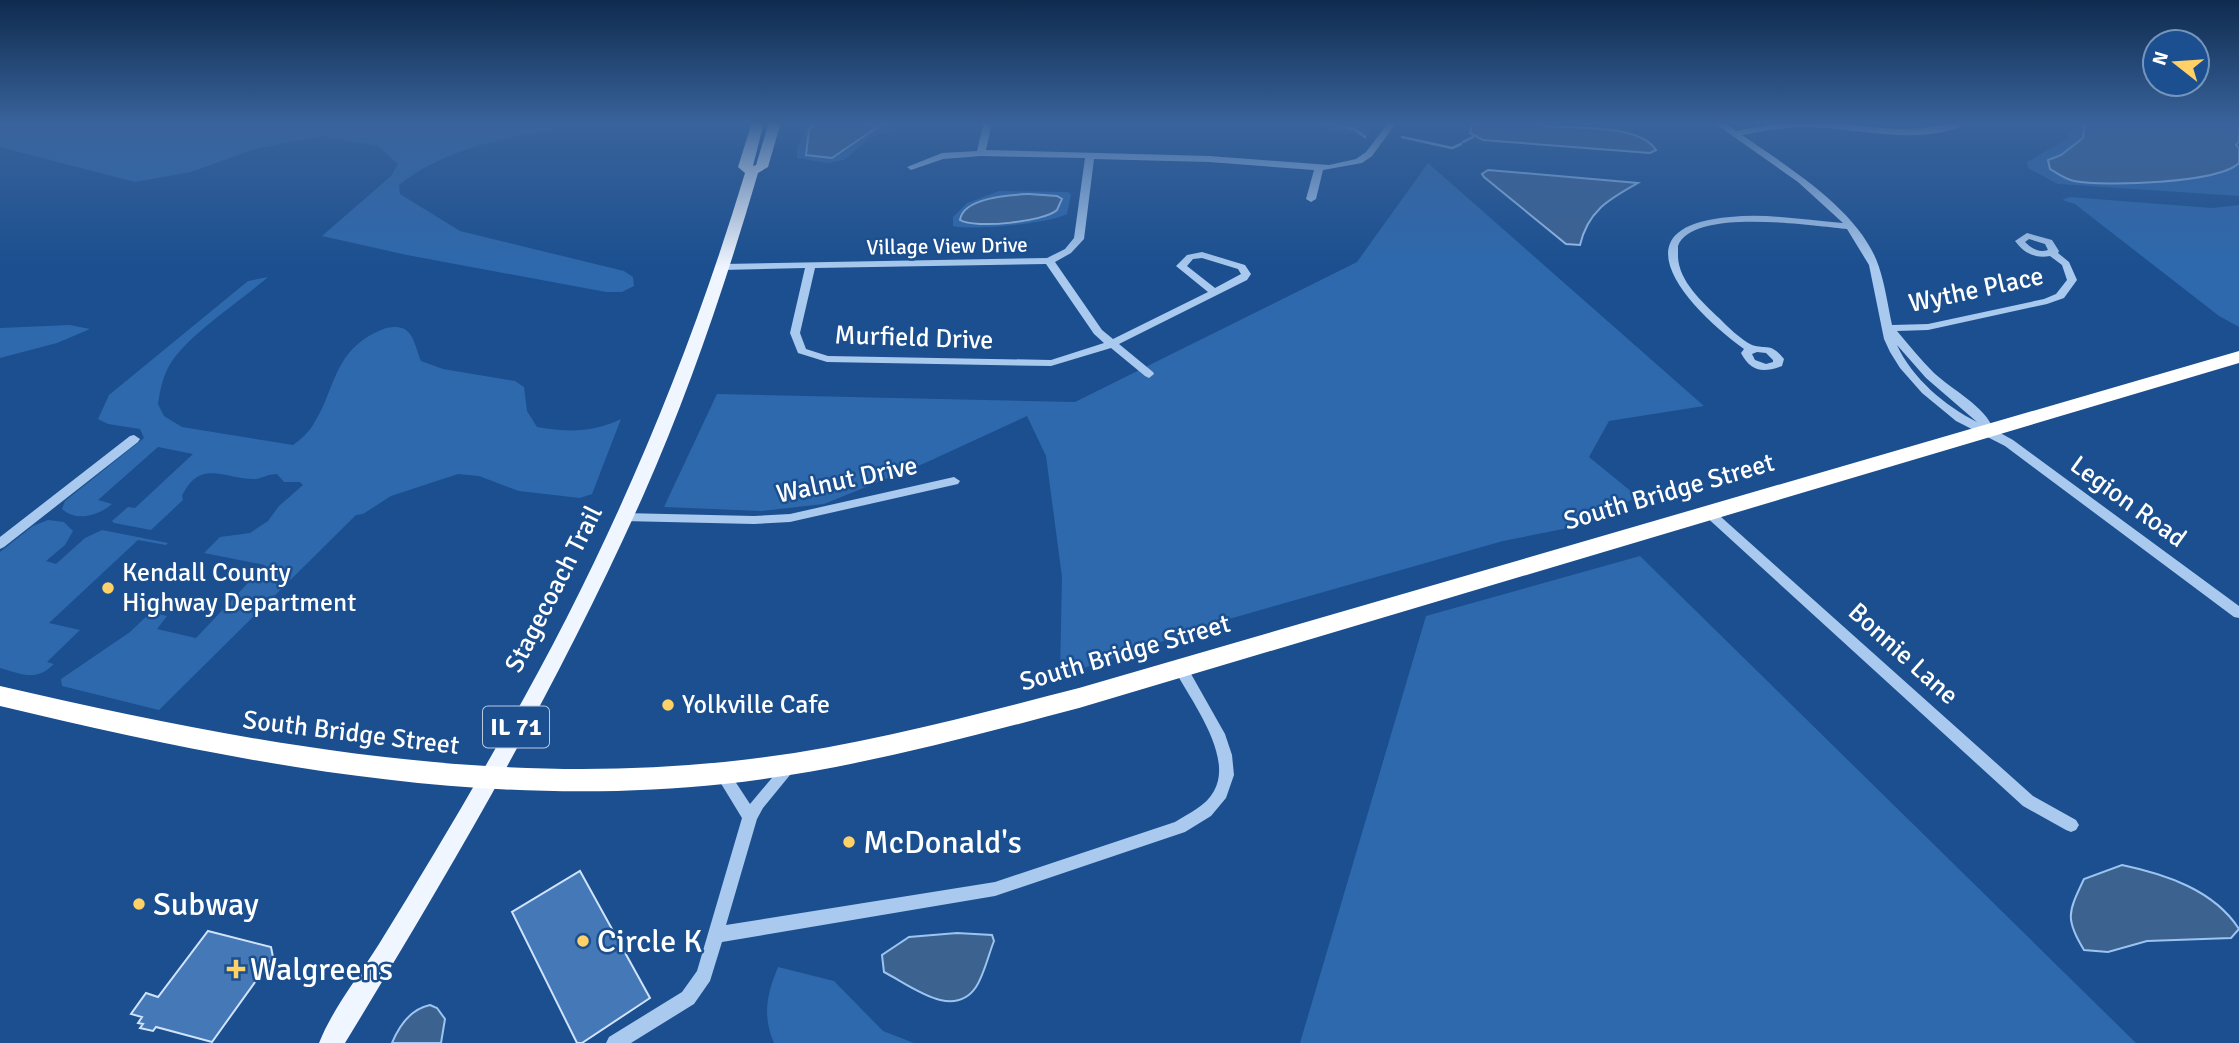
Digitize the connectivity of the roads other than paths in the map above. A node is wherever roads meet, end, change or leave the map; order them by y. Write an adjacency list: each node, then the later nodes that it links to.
1 (1088, 171): 8 (street, Village View Drive)
2 (1319, 171): 5 (street)
3 (1787, 171): 6 (street, Legion Road)
4 (752, 172): 9 (main road, Stagecoach Trail / IL 71)
5 (1311, 199)
6 (1851, 226): 12 (street, Legion Road); 14 (street)
7 (2052, 253): 12 (street, Wythe Place)
8 (1049, 261): 10 (street, Village View Drive); 13 (street)
9 (723, 267): 10 (street, Village View Drive); 21 (main road, Stagecoach Trail / IL 71)
10 (810, 267): 13 (street, Murfield Drive)
11 (1214, 292): 11 (street, Murfield Drive); 13 (street, Murfield Drive)
12 (1888, 328): 17 (street, Legion Road)
13 (1110, 343): 16 (street)
14 (1751, 349)
15 (2239, 357): 17 (highway, South Bridge Street)
16 (1149, 374)
17 (1989, 430): 20 (highway, South Bridge Street); 25 (street, Legion Road)
18 (134, 439): 23 (street)
19 (954, 481): 21 (street, Walnut Drive)
20 (1707, 511): 26 (highway, South Bridge Street); 32 (street, Bonnie Lane)
21 (623, 517): 30 (main road, Stagecoach Trail / IL 71)
22 (0, 530): 23 (street)
23 (14, 533): 24 (street)
24 (0, 544)
25 (2239, 613)
26 (1181, 668): 28 (highway, South Bridge Street); 33 (street)
27 (0, 696): 30 (highway, South Bridge Street)
28 (792, 764): 29 (highway, South Bridge Street); 31 (street)
29 (722, 773): 30 (highway, South Bridge Street); 31 (street)
30 (487, 780): 34 (main road, Stagecoach Trail / IL 71)
31 (750, 817): 33 (street)
32 (2071, 825)
33 (715, 935): 35 (street)
34 (331, 1043)
35 (615, 1043)

